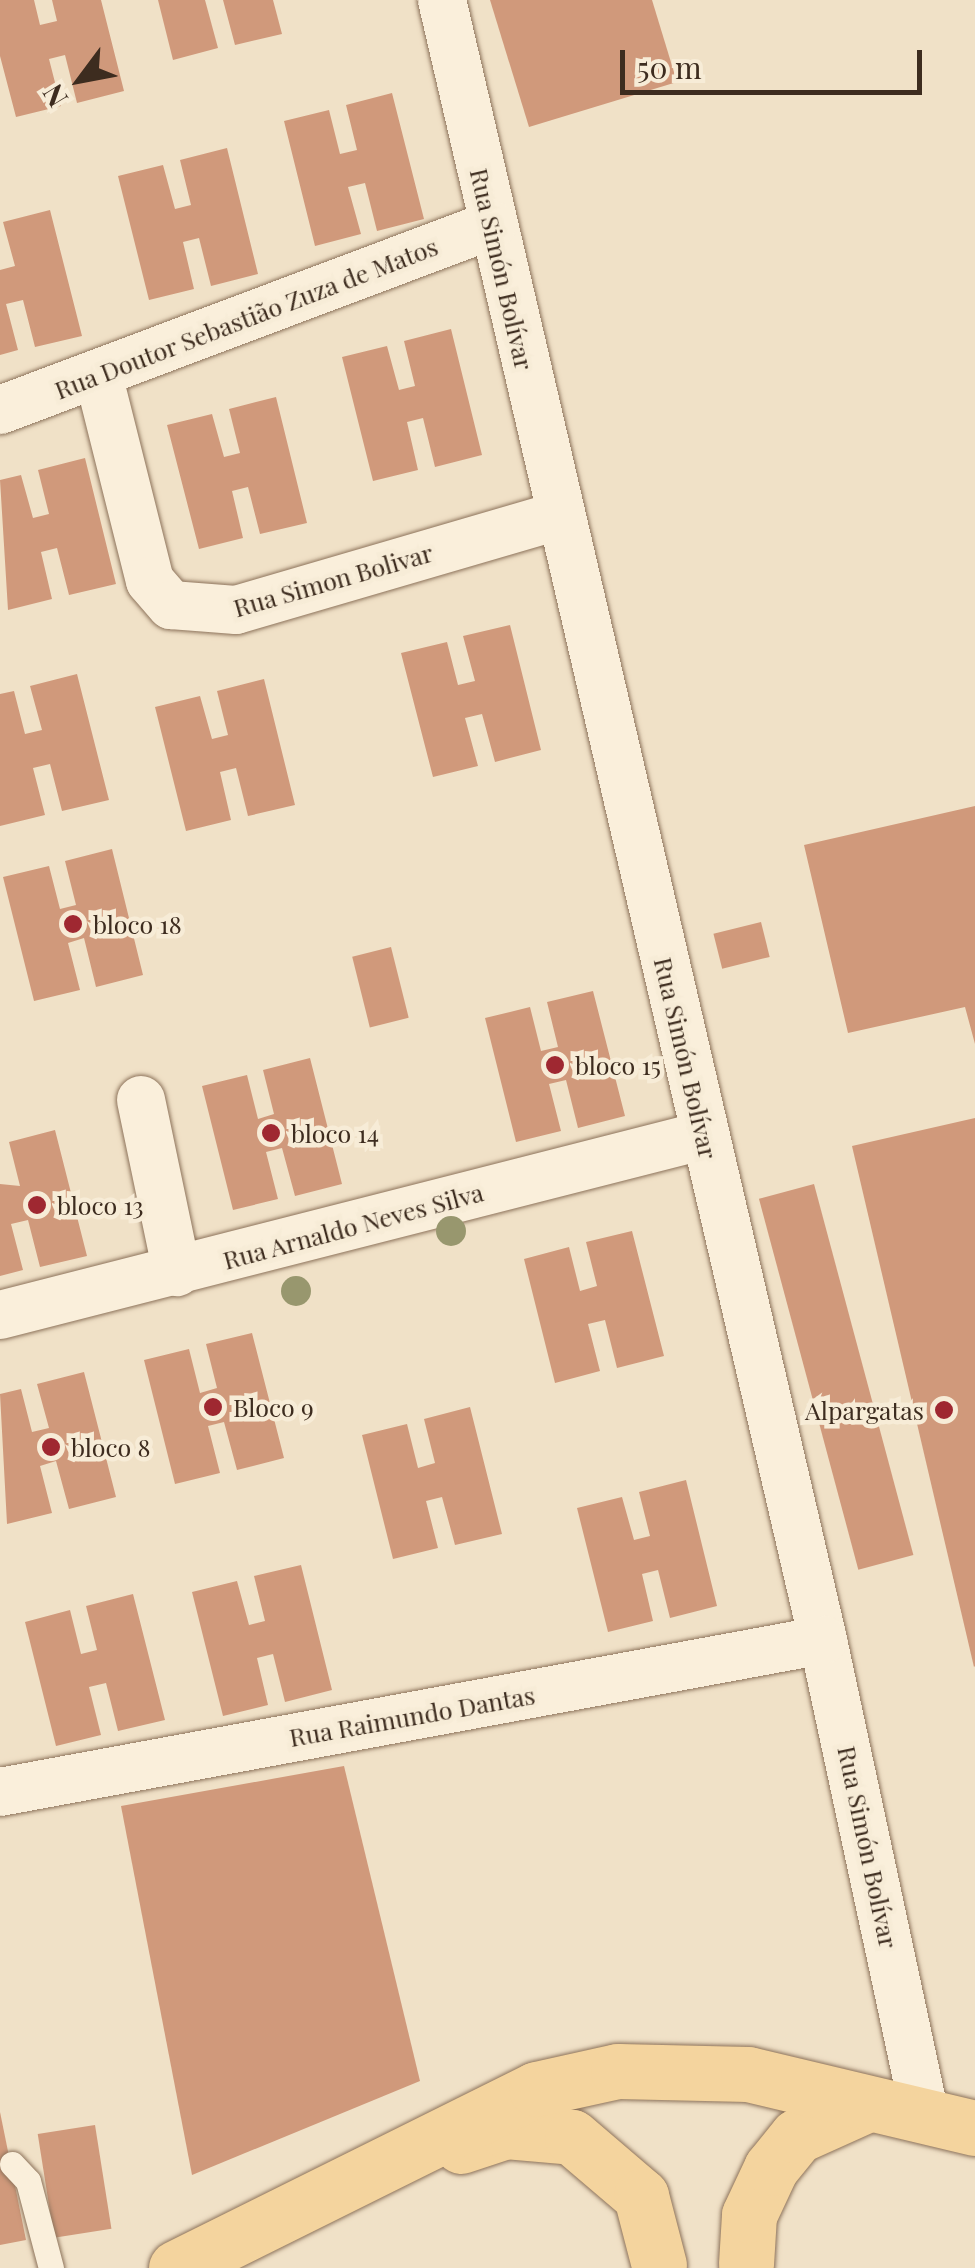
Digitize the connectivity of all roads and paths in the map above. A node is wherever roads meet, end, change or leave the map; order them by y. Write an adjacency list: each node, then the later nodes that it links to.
1 (442, 0): 2 (street, Rua Simón Bolívar)
2 (492, 226): 3 (street, Rua Doutor Sebastião Zuza de Matos); 5 (street, Rua Simón Bolívar)
3 (98, 374): 4 (street, Rua Doutor Sebastião Zuza de Matos); 5 (street, Rua Simon Bolivar)
4 (0, 410)
5 (558, 516): 7 (street, Rua Simón Bolívar)
6 (141, 1100): 8 (street)
7 (704, 1135): 8 (street, Rua Arnaldo Neves Silva); 10 (street, Rua Simón Bolívar)
8 (177, 1272): 9 (street, Rua Arnaldo Neves Silva)
9 (0, 1315)
10 (824, 1640): 11 (street, Rua Raimundo Dantas); 13 (street, Rua Simón Bolívar)
11 (0, 1792)
12 (868, 2104): 13 (main road); 15 (main road); 16 (main road)
13 (950, 2122)
14 (12, 2164): 18 (lane)
15 (372, 2176): 17 (main road); 19 (main road)
16 (746, 2264)
17 (659, 2265)
18 (52, 2268)
19 (176, 2268)

